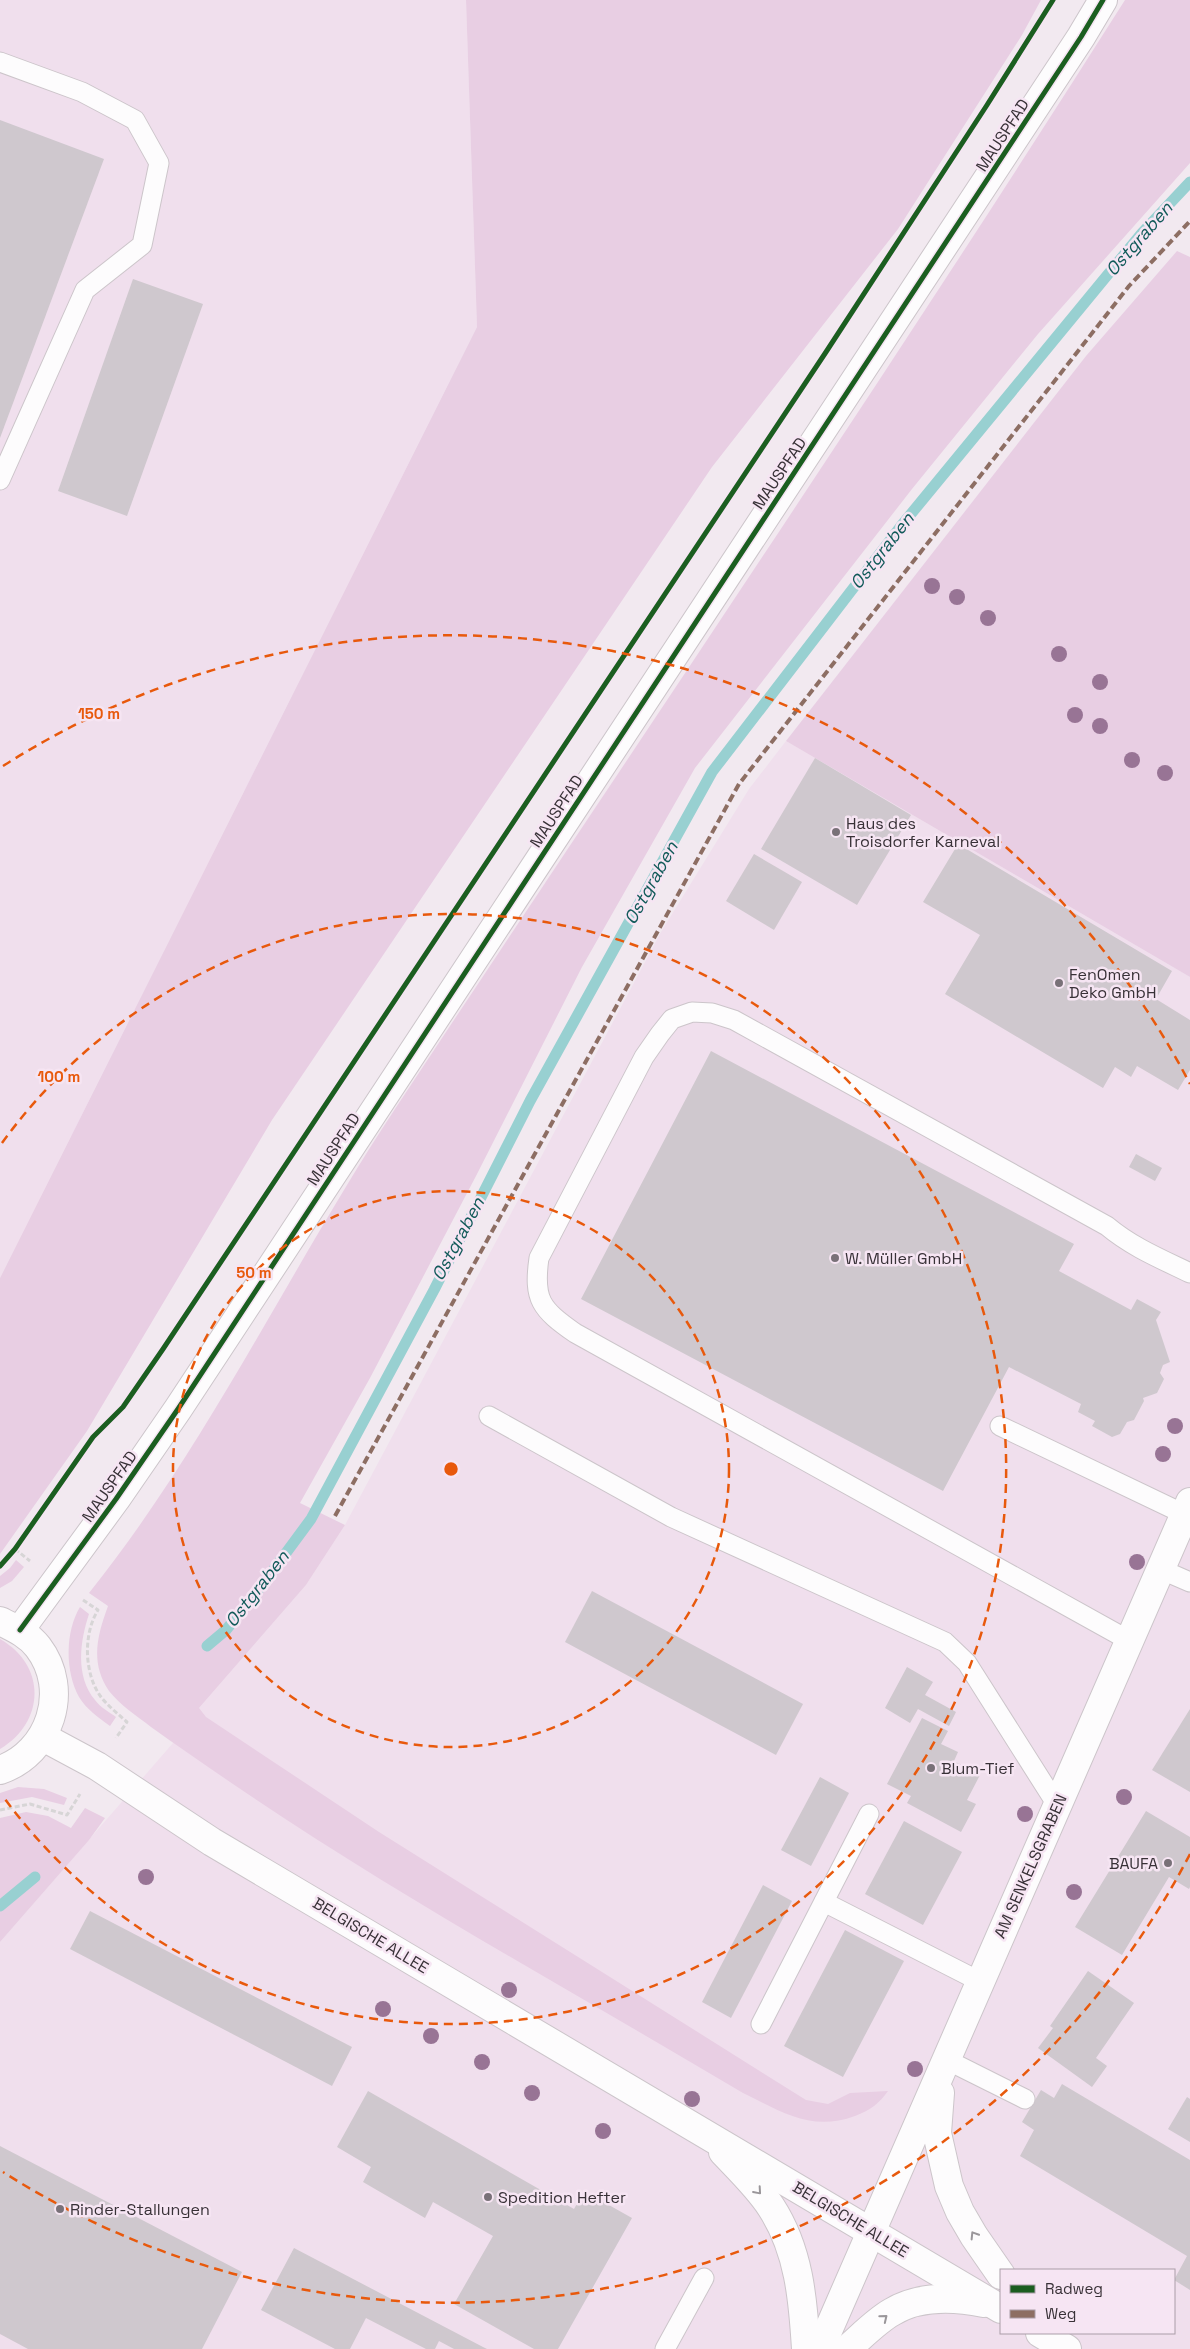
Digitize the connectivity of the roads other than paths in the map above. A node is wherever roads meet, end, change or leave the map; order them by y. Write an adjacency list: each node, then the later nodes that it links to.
1 (1103, 0): 10 (street, MAUSPFAD)
2 (0, 62): 3 (lane)
3 (0, 480)
4 (1190, 1273): 11 (lane)
5 (489, 1416): 14 (lane)
6 (1000, 1426): 7 (lane)
7 (1187, 1508): 8 (street, AM SENKELSGRABEN)
8 (1160, 1569): 9 (lane); 11 (street, AM SENKELSGRABEN)
9 (1190, 1582)
10 (10, 1626): 12 (street)
11 (1130, 1641): 14 (street, AM SENKELSGRABEN)
12 (43, 1737): 13 (street); 21 (street, BELGISCHE ALLEE)
13 (0, 1770)
14 (1057, 1805): 17 (street, AM SENKELSGRABEN)
15 (869, 1814): 16 (lane)
16 (824, 1902): 17 (lane); 18 (lane)
17 (979, 1981): 19 (street, AM SENKELSGRABEN)
18 (761, 2024)
19 (944, 2068): 20 (lane); 22 (street, AM SENKELSGRABEN); 23 (street, one-way to 19)
20 (1025, 2099)
21 (701, 2130): 22 (street, BELGISCHE ALLEE); 29 (street, BELGISCHE ALLEE, one-way to 29)
22 (871, 2231): 25 (street, BELGISCHE ALLEE); 30 (street, AM SENKELSGRABEN)
23 (1000, 2273)
24 (704, 2278): 28 (lane)
25 (998, 2307): 31 (street, one-way to 25)
26 (1042, 2334): 32 (street)
27 (1053, 2334): 32 (street)
28 (665, 2349)
29 (806, 2349)
30 (820, 2349)
31 (847, 2349)
32 (1067, 2349)

